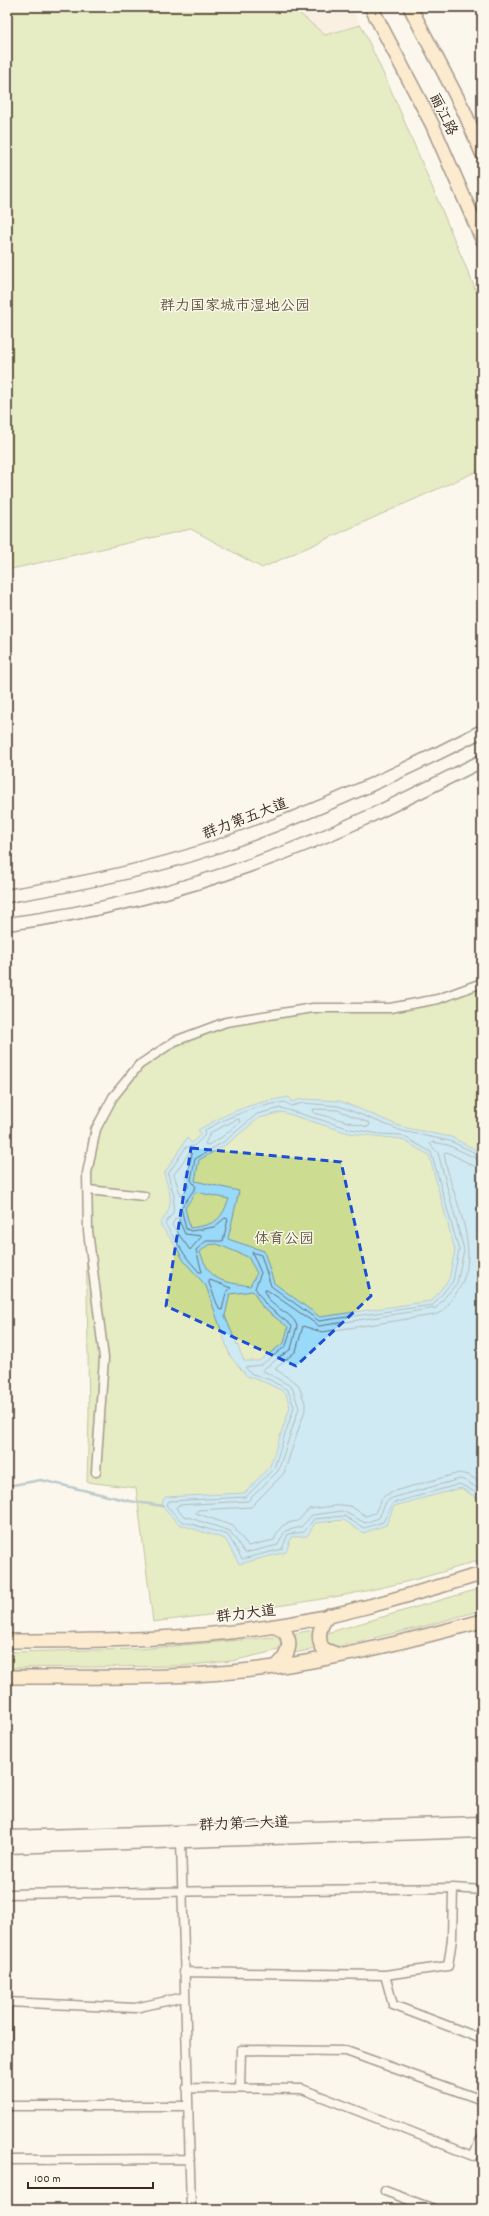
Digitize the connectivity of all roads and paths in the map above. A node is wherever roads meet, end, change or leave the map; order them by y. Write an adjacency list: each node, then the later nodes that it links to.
1 (371, 7): 4 (main road, 丽江路)
2 (410, 7): 3 (main road, 丽江路)
3 (482, 153)
4 (482, 239)
5 (482, 731): 7 (main road, 群力第五大道)
6 (482, 761): 8 (main road)
7 (7, 896)
8 (7, 924)
9 (482, 983): 10 (street)
10 (88, 1190): 11 (street); 12 (street)
11 (144, 1196)
12 (96, 1472)
13 (482, 1574): 14 (main road, 群力大道)
14 (329, 1616): 16 (main road, 群力大道); 18 (main road)
15 (482, 1621): 18 (main road)
16 (272, 1626): 17 (main road, 群力大道); 19 (main road)
17 (10, 1638)
18 (342, 1655): 19 (main road)
19 (276, 1667): 20 (main road)
20 (8, 1678)
21 (482, 1823): 23 (main road, 群力第二大道)
22 (482, 1831): 24 (main road, 群力第二大道)
23 (7, 1837)
24 (181, 1841): 25 (main road, 群力第二大道); 28 (street)
25 (7, 1847)
26 (453, 1888): 27 (street); 28 (street); 31 (street)
27 (482, 1890)
28 (181, 1892): 29 (street); 30 (street)
29 (9, 1894)
30 (184, 1972): 31 (street); 32 (street)
31 (385, 1975): 34 (street)
32 (184, 1997): 33 (street); 35 (street)
33 (7, 2038)
34 (482, 2039)
35 (187, 2088): 36 (street); 39 (street)
36 (240, 2088): 37 (street); 40 (street)
37 (482, 2100)
38 (7, 2106): 39 (street)
39 (188, 2106): 41 (street)
40 (482, 2137)
41 (190, 2159): 42 (street); 44 (street)
42 (7, 2160)
43 (385, 2191): 45 (street)
44 (191, 2209)
45 (434, 2209)

